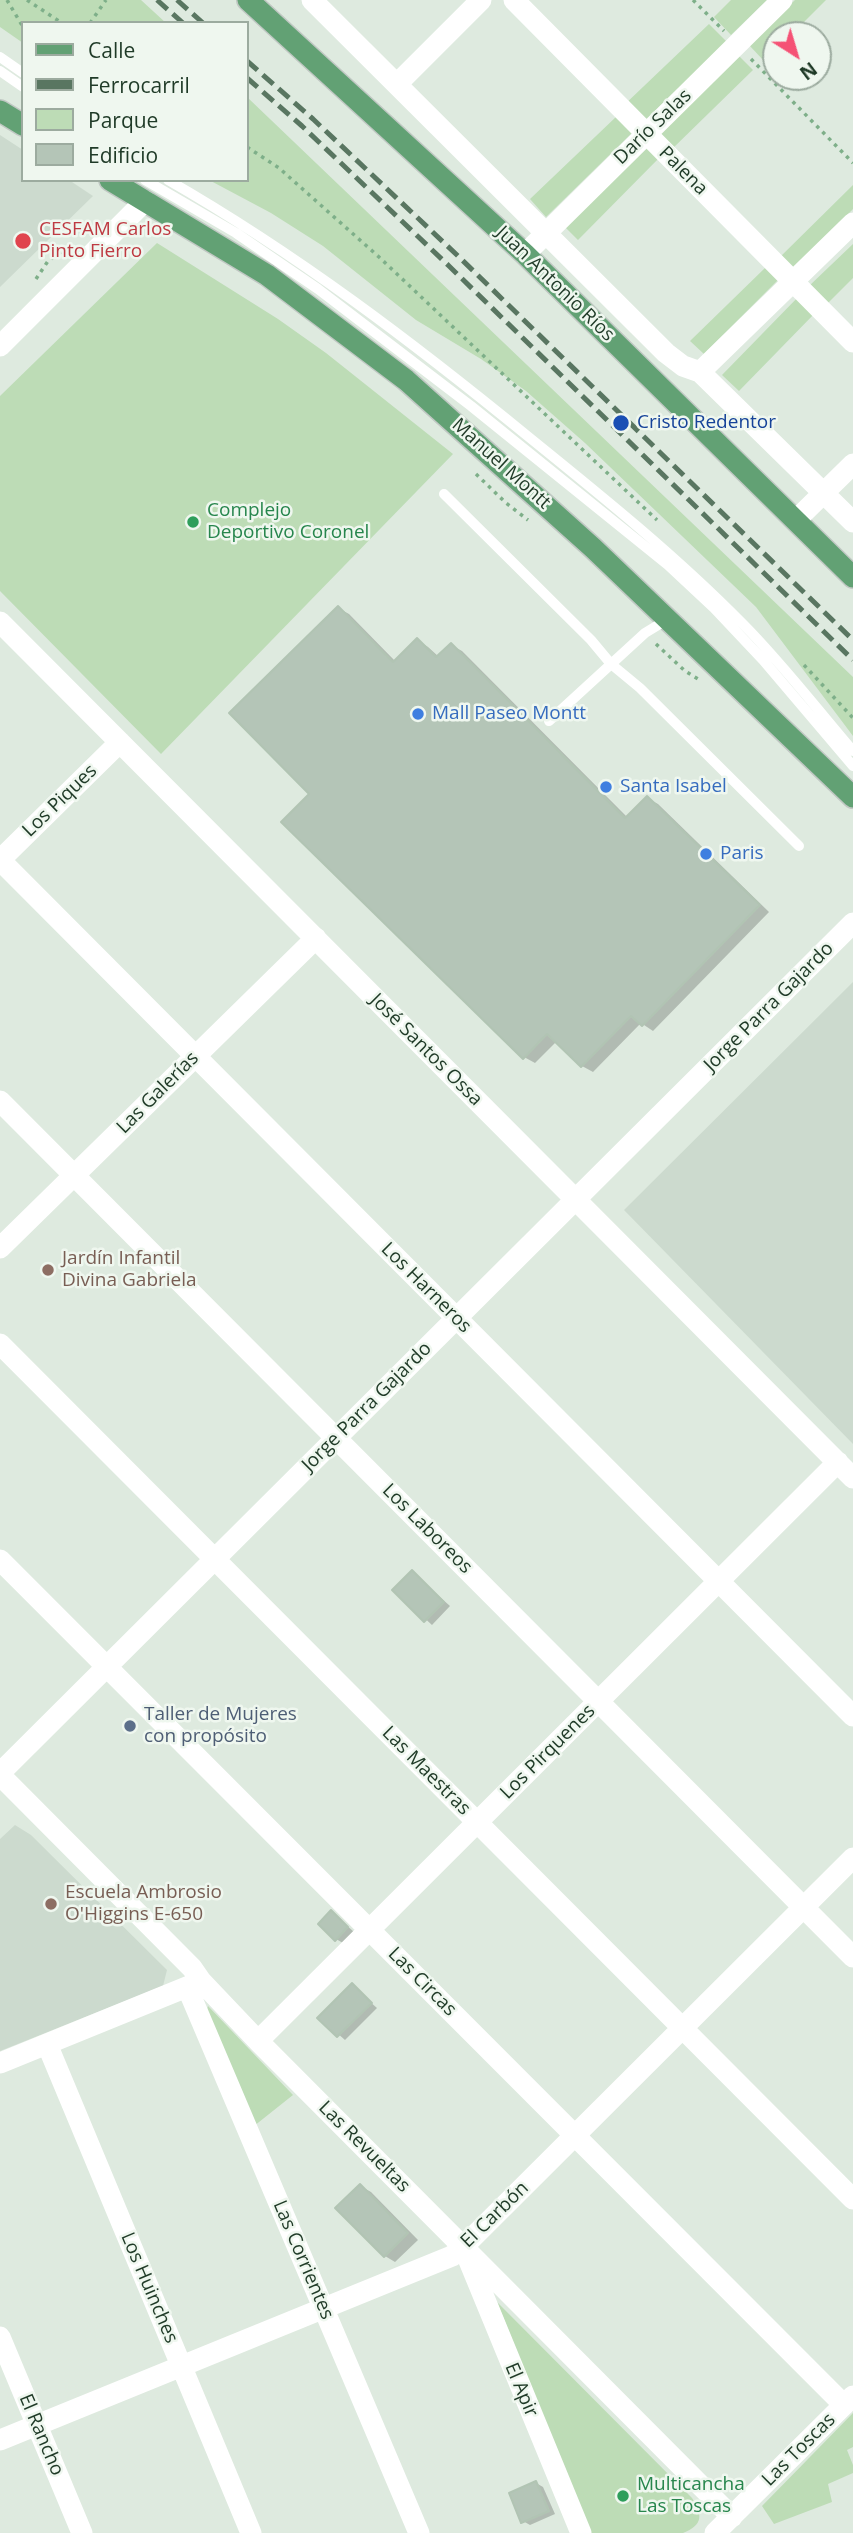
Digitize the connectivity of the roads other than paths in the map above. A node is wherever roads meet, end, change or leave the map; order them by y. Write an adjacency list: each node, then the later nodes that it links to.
1 (248, 0): 19 (main road, Juan Antonio Ríos)
2 (313, 0): 9 (street)
3 (481, 0): 9 (street)
4 (514, 0): 13 (street, Palena)
5 (782, 0): 13 (street, Darío Salas)
6 (0, 57): 8 (lane)
7 (0, 71): 10 (lane)
8 (21, 72)
9 (398, 83): 18 (street)
10 (21, 87)
11 (0, 111): 12 (main road)
12 (21, 124)
13 (646, 134): 18 (street, Darío Salas); 20 (street, Palena)
14 (116, 182): 16 (main road, Manuel Montt)
15 (171, 182): 35 (lane, Manuel Montt)
16 (145, 191): 22 (street); 30 (main road, Manuel Montt); 36 (lane, Manuel Montt)
17 (853, 223): 20 (street)
18 (545, 232): 19 (street, Darío Salas); 23 (street)
19 (525, 254): 27 (main road, Juan Antonio Ríos)
20 (793, 282): 21 (street, Palena); 23 (street)
21 (853, 342)
22 (0, 346)
23 (701, 372): 25 (street)
24 (853, 464): 25 (street)
25 (824, 493): 27 (street); 28 (street)
26 (444, 494): 32 (lane)
27 (796, 520): 29 (main road, Juan Antonio Ríos)
28 (853, 522)
29 (853, 578)
30 (668, 619): 32 (lane); 37 (main road, Manuel Montt)
31 (0, 622): 34 (street, José Santos Ossa)
32 (611, 663): 33 (lane); 38 (lane)
33 (549, 721)
34 (120, 742): 39 (street, Los Piques); 41 (street, José Santos Ossa)
35 (853, 751)
36 (853, 766)
37 (853, 797)
38 (799, 846)
39 (0, 860): 42 (street, Los Harneros)
40 (853, 923): 45 (street, Jorge Parra Gajardo)
41 (316, 938): 42 (street, Las Galerías); 45 (street, José Santos Ossa)
42 (195, 1056): 44 (street, Las Galerías); 47 (street, Los Harneros)
43 (0, 1101): 44 (street, Los Laboreos)
44 (74, 1175): 46 (street, Las Galerías); 49 (street, Los Laboreos)
45 (576, 1200): 47 (street, Jorge Parra Gajardo); 50 (street, José Santos Ossa)
46 (0, 1248)
47 (457, 1318): 49 (street, Jorge Parra Gajardo); 54 (street, Los Harneros)
48 (0, 1344): 52 (street, Las Maestras)
49 (336, 1438): 52 (street, Jorge Parra Gajardo); 56 (street, Los Laboreos)
50 (838, 1462): 51 (street, José Santos Ossa); 54 (street, Los Pirquenes)
51 (853, 1478)
52 (214, 1559): 55 (street, Jorge Parra Gajardo); 59 (street, Las Maestras)
53 (0, 1560): 55 (street, Las Circas)
54 (719, 1581): 56 (street, Los Pirquenes); 57 (street, Los Harneros)
55 (107, 1666): 58 (street, Jorge Parra Gajardo); 62 (street, Las Circas)
56 (598, 1701): 59 (street, Los Pirquenes); 61 (street, Los Laboreos)
57 (853, 1716)
58 (0, 1774): 64 (street, Las Revueltas)
59 (477, 1822): 62 (street, Los Pirquenes); 65 (street, Las Maestras)
60 (853, 1858): 61 (street, El Carbón)
61 (804, 1907): 63 (street, Los Laboreos); 65 (street, El Carbón)
62 (370, 1930): 66 (street, Los Pirquenes); 69 (street, Las Circas)
63 (853, 1957)
64 (194, 1984): 66 (street, Las Revueltas); 67 (street); 72 (street, Las Corrientes)
65 (683, 2028): 69 (street, El Carbón); 70 (street, Las Maestras)
66 (258, 2041): 71 (street, Las Revueltas)
67 (47, 2044): 68 (street); 74 (street, Los Huinches)
68 (0, 2063)
69 (575, 2136): 71 (street, El Carbón); 75 (street, Las Circas)
70 (853, 2199)
71 (463, 2247): 72 (street, El Carbón); 78 (street, Las Revueltas); 82 (street, El Apir)
72 (324, 2309): 74 (street, El Carbón); 81 (street, Las Corrientes)
73 (0, 2337): 76 (street, El Rancho)
74 (182, 2367): 76 (street, El Carbón); 80 (street, Los Huinches)
75 (849, 2400): 78 (street, Las Toscas)
76 (37, 2425): 77 (street, El Carbón); 79 (street, El Rancho)
77 (0, 2440)
78 (732, 2517): 83 (street, Las Toscas)
79 (82, 2533)
80 (251, 2533)
81 (419, 2533)
82 (581, 2533)
83 (715, 2533)

